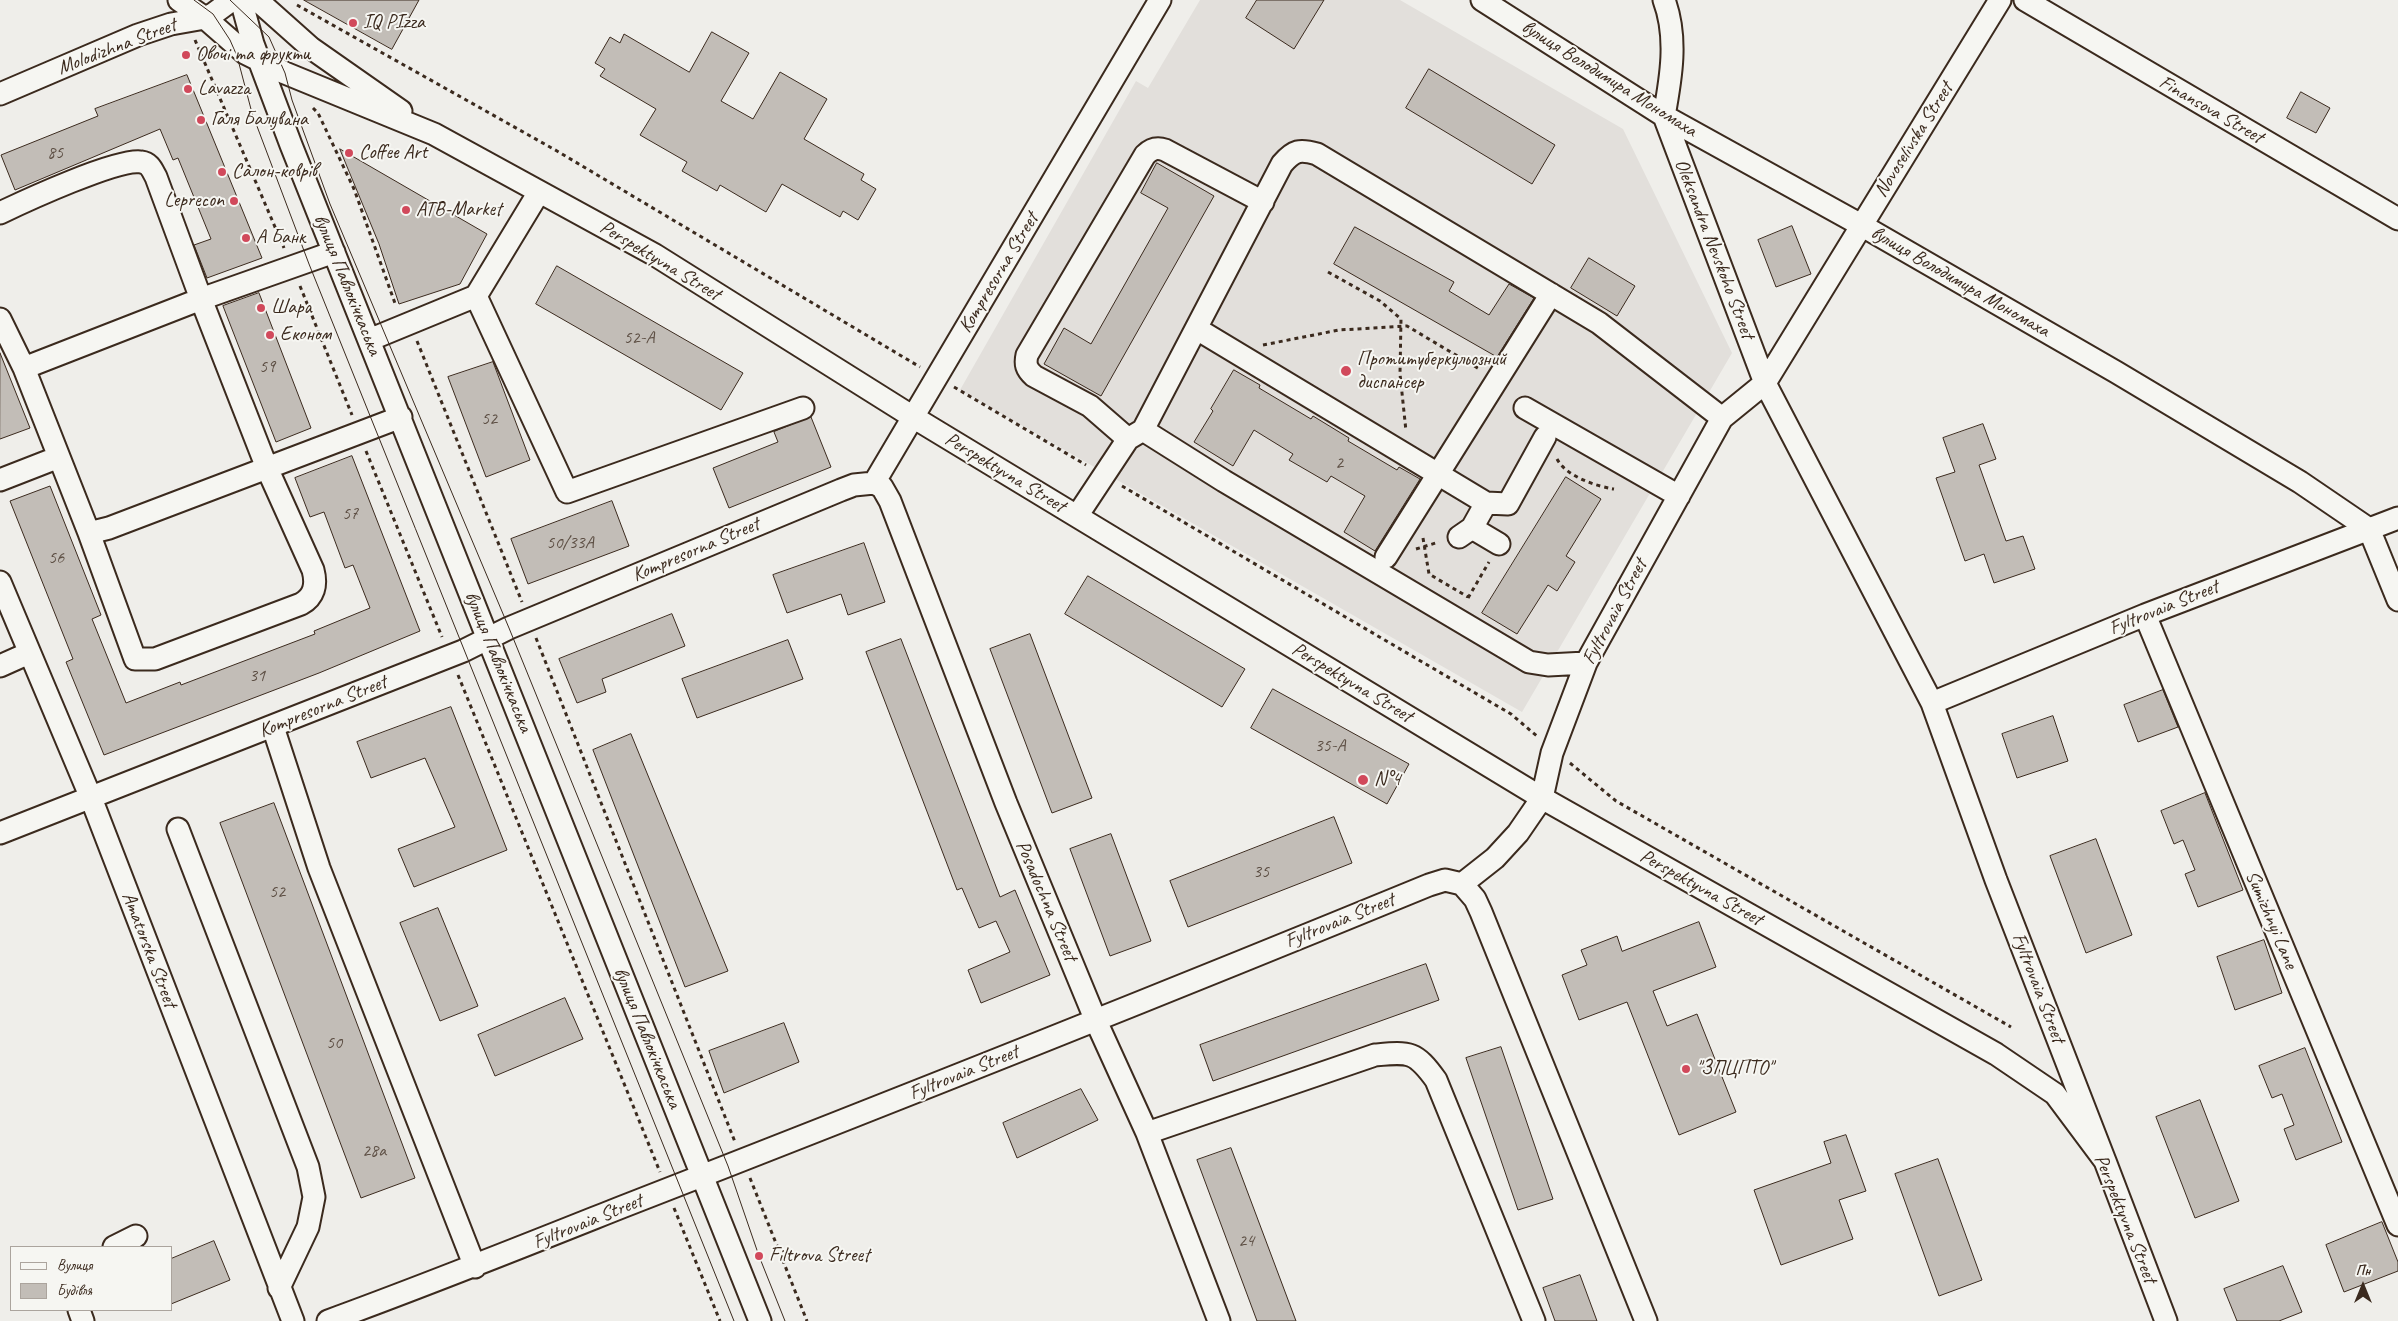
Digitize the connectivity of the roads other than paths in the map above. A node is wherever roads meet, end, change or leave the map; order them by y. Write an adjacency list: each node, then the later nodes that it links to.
1 (179, 0): 10 (street, Perspektyvna Street)
2 (232, 0): 10 (street, Molodizhna Street)
3 (244, 0): 11 (street, вулиця Павлокічкаська)
4 (257, 0): 14 (street, Perspektyvna Street)
5 (1160, 0): 32 (street, Kompresorna Street)
6 (1482, 0): 13 (street, вулиця Володимира Мономаха)
7 (1664, 0): 13 (street)
8 (2000, 0): 19 (street, Novoselivska Street)
9 (2025, 0): 18 (street, Finansova Street)
10 (198, 26): 11 (street, Perspektyvna Street); 12 (street, Molodizhna Street)
11 (261, 62): 14 (street, Perspektyvna Street); 20 (street, вулиця Павлокічкаська)
12 (0, 94)
13 (1664, 116): 19 (street, вулиця Володимира Мономаха); 28 (street, Oleksandra Nevskoho Street)
14 (434, 134): 15 (street, Perspektyvna Street)
15 (539, 192): 22 (street); 32 (street, Perspektyvna Street)
16 (1263, 202): 21 (street); 25 (street); 34 (street)
17 (0, 213): 23 (street)
18 (2398, 219)
19 (1861, 225): 28 (street, Novoselivska Street); 45 (street, вулиця Володимира Мономаха)
20 (334, 252): 23 (street); 26 (street, вулиця Павлокічкаська)
21 (1550, 294): 33 (street); 38 (street)
22 (476, 296): 26 (street); 29 (street)
23 (201, 299): 27 (street); 37 (street)
24 (0, 319): 27 (street)
25 (1197, 329): 34 (street); 38 (street)
26 (369, 340): 31 (street, вулиця Павлокічкаська)
27 (24, 368): 36 (street)
28 (1765, 383): 33 (street, Fyltrovaia Street); 56 (street, Fyltrovaia Street)
29 (803, 408)
30 (1525, 408): 41 (street)
31 (401, 417): 37 (street); 52 (street, вулиця Павлокічкаська)
32 (914, 417): 40 (street, Kompresorna Street); 43 (street, Perspektyvna Street)
33 (1722, 418): 41 (street, Fyltrovaia Street)
34 (1135, 434): 43 (street); 54 (street)
35 (1546, 437): 42 (street)
36 (59, 457): 39 (street); 46 (street)
37 (267, 468): 46 (street); 46 (street)
38 (1438, 474): 42 (street); 48 (street)
39 (0, 480)
40 (874, 483): 52 (street, Kompresorna Street); 63 (street, Posadochna Street)
41 (1679, 496): 54 (street, Fyltrovaia Street)
42 (1486, 503): 47 (street)
43 (1077, 516): 59 (street, Perspektyvna Street)
44 (2398, 518): 45 (street, Fyltrovaia Street)
45 (2369, 529): 50 (street); 51 (street, Fyltrovaia Street)
46 (89, 534)
47 (1499, 544)
48 (1386, 557)
49 (0, 582): 53 (street, Amatorska Street)
50 (2398, 600)
51 (2145, 615): 56 (street, Fyltrovaia Street); 67 (street, Sumizhnyi Lane)
52 (489, 639): 57 (street, Kompresorna Street); 66 (street, вулиця Павлокічкаська)
53 (29, 653): 55 (street); 58 (street, Amatorska Street)
54 (1586, 663): 59 (street, Fyltrovaia Street)
55 (0, 666)
56 (1932, 703): 65 (street, Fyltrovaia Street)
57 (273, 727): 58 (street, Kompresorna Street); 70 (street)
58 (90, 798): 61 (street, Kompresorna Street); 71 (street, Amatorska Street)
59 (1542, 798): 62 (street, Fyltrovaia Street); 65 (street, Perspektyvna Street)
60 (178, 830): 71 (street)
61 (0, 833)
62 (1462, 884): 63 (street, Fyltrovaia Street); 77 (street)
63 (1096, 1021): 64 (street, Posadochna Street); 66 (street, Fyltrovaia Street)
64 (1147, 1133): 75 (street, Posadochna Street); 76 (street)
65 (2105, 1161): 78 (street, Perspektyvna Street)
66 (702, 1177): 70 (street, Fyltrovaia Street); 74 (street, вулиця Павлокічкаська)
67 (2398, 1225)
68 (136, 1236): 69 (street)
69 (116, 1246)
70 (475, 1267): 73 (street, Fyltrovaia Street)
71 (279, 1288): 72 (street, Amatorska Street)
72 (293, 1321)
73 (328, 1321)
74 (760, 1321)
75 (1219, 1321)
76 (1534, 1321)
77 (1646, 1321)
78 (2166, 1321)

